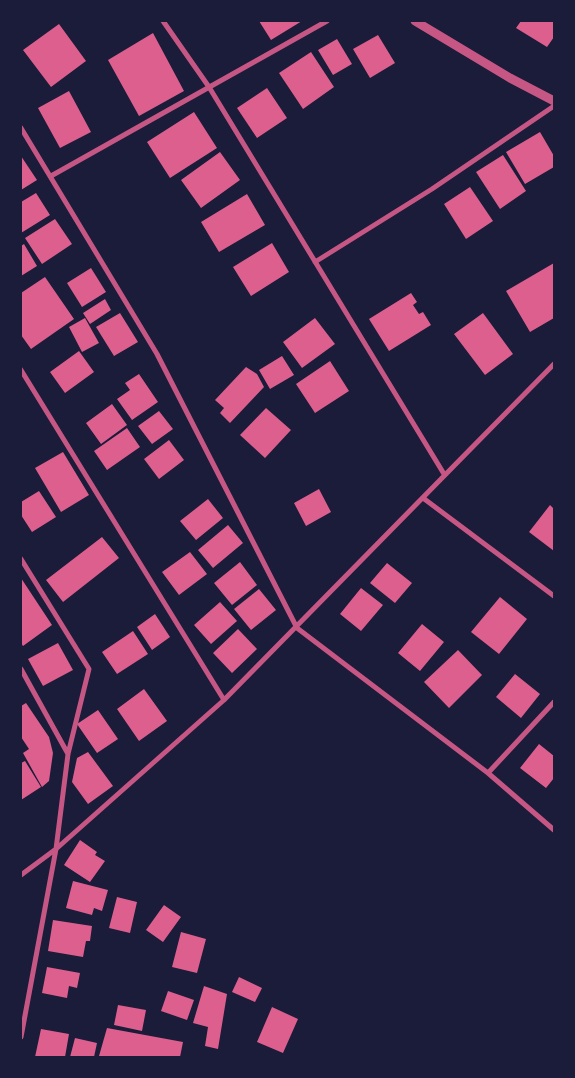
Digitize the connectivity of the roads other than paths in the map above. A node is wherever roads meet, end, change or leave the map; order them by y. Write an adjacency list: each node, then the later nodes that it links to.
1 (163, 21): 4 (street)
2 (327, 21): 4 (street)
3 (415, 21): 5 (street)
4 (209, 87): 8 (street); 9 (street)
5 (554, 100)
6 (554, 106): 9 (street)
7 (21, 128): 8 (street)
8 (51, 176): 16 (street)
9 (315, 262): 12 (street)
10 (554, 364): 12 (street)
11 (21, 370): 18 (street)
12 (444, 474): 13 (street)
13 (423, 498): 15 (street); 16 (street)
14 (21, 559): 20 (street)
15 (554, 596)
16 (297, 628): 18 (street); 21 (street)
17 (21, 669): 20 (street)
18 (224, 700): 23 (street)
19 (554, 702): 21 (street)
20 (68, 754): 23 (street)
21 (488, 773): 22 (street)
22 (554, 830)
23 (56, 849): 24 (street); 25 (street)
24 (22, 872)
25 (21, 1037)

